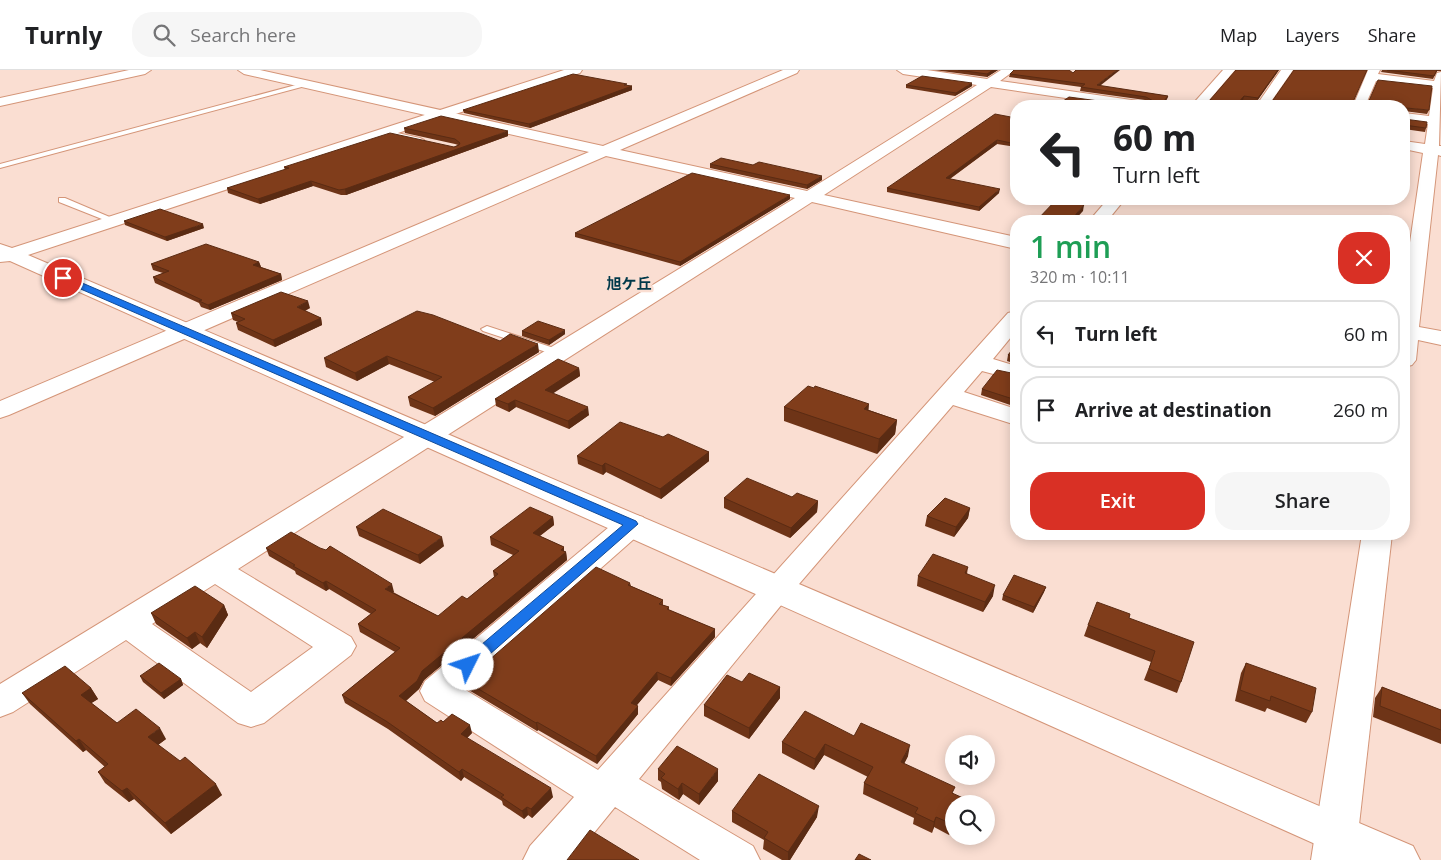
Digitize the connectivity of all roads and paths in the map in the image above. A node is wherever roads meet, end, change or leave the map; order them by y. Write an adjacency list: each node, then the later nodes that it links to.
1 (144, 70): 17 (street)
2 (244, 70): 12 (street)
3 (576, 70): 18 (street)
4 (793, 70): 24 (street)
5 (903, 70): 11 (street)
6 (1009, 70): 11 (street)
7 (1229, 70): 14 (street)
8 (1287, 70): 15 (street)
9 (1373, 73): 10 (street); 16 (street)
10 (1440, 80): 20 (street)
11 (989, 83): 13 (street); 27 (street)
12 (307, 84): 18 (street); 26 (lane)
13 (1084, 100)
14 (1202, 100)
15 (1266, 100)
16 (1362, 100)
17 (0, 102)
18 (439, 114): 21 (street); 24 (street)
19 (1410, 118): 20 (street)
20 (1437, 120): 25 (street)
21 (386, 132): 22 (lane); 31 (street)
22 (428, 142)
23 (1410, 146): 25 (street)
24 (605, 150): 27 (street); 37 (street)
25 (1436, 150): 34 (street)
26 (0, 166)
27 (810, 197): 32 (street); 40 (street)
28 (62, 200): 31 (lane)
29 (1112, 205): 30 (street)
30 (1103, 215)
31 (115, 220): 33 (street)
32 (1010, 242)
33 (4, 255): 37 (street)
34 (1410, 306)
35 (1010, 325): 41 (street)
36 (487, 329): 40 (lane)
37 (186, 331): 44 (street); 46 (street)
38 (1410, 331): 39 (street)
39 (1441, 338)
40 (559, 353): 46 (street)
41 (978, 362): 42 (street); 43 (street)
42 (1010, 371)
43 (949, 396): 45 (street); 50 (street)
44 (0, 410)
45 (1010, 415)
46 (426, 436): 47 (street); 49 (street)
47 (632, 524): 50 (street); 53 (street)
48 (1376, 540): 54 (street)
49 (215, 568): 51 (street); 51 (street)
50 (776, 590): 53 (street); 54 (street)
51 (127, 623): 52 (street)
52 (0, 702)
53 (607, 789): 55 (street); 56 (street)
54 (1336, 847): 57 (street)
55 (545, 860)
56 (738, 860)
57 (1398, 860)

